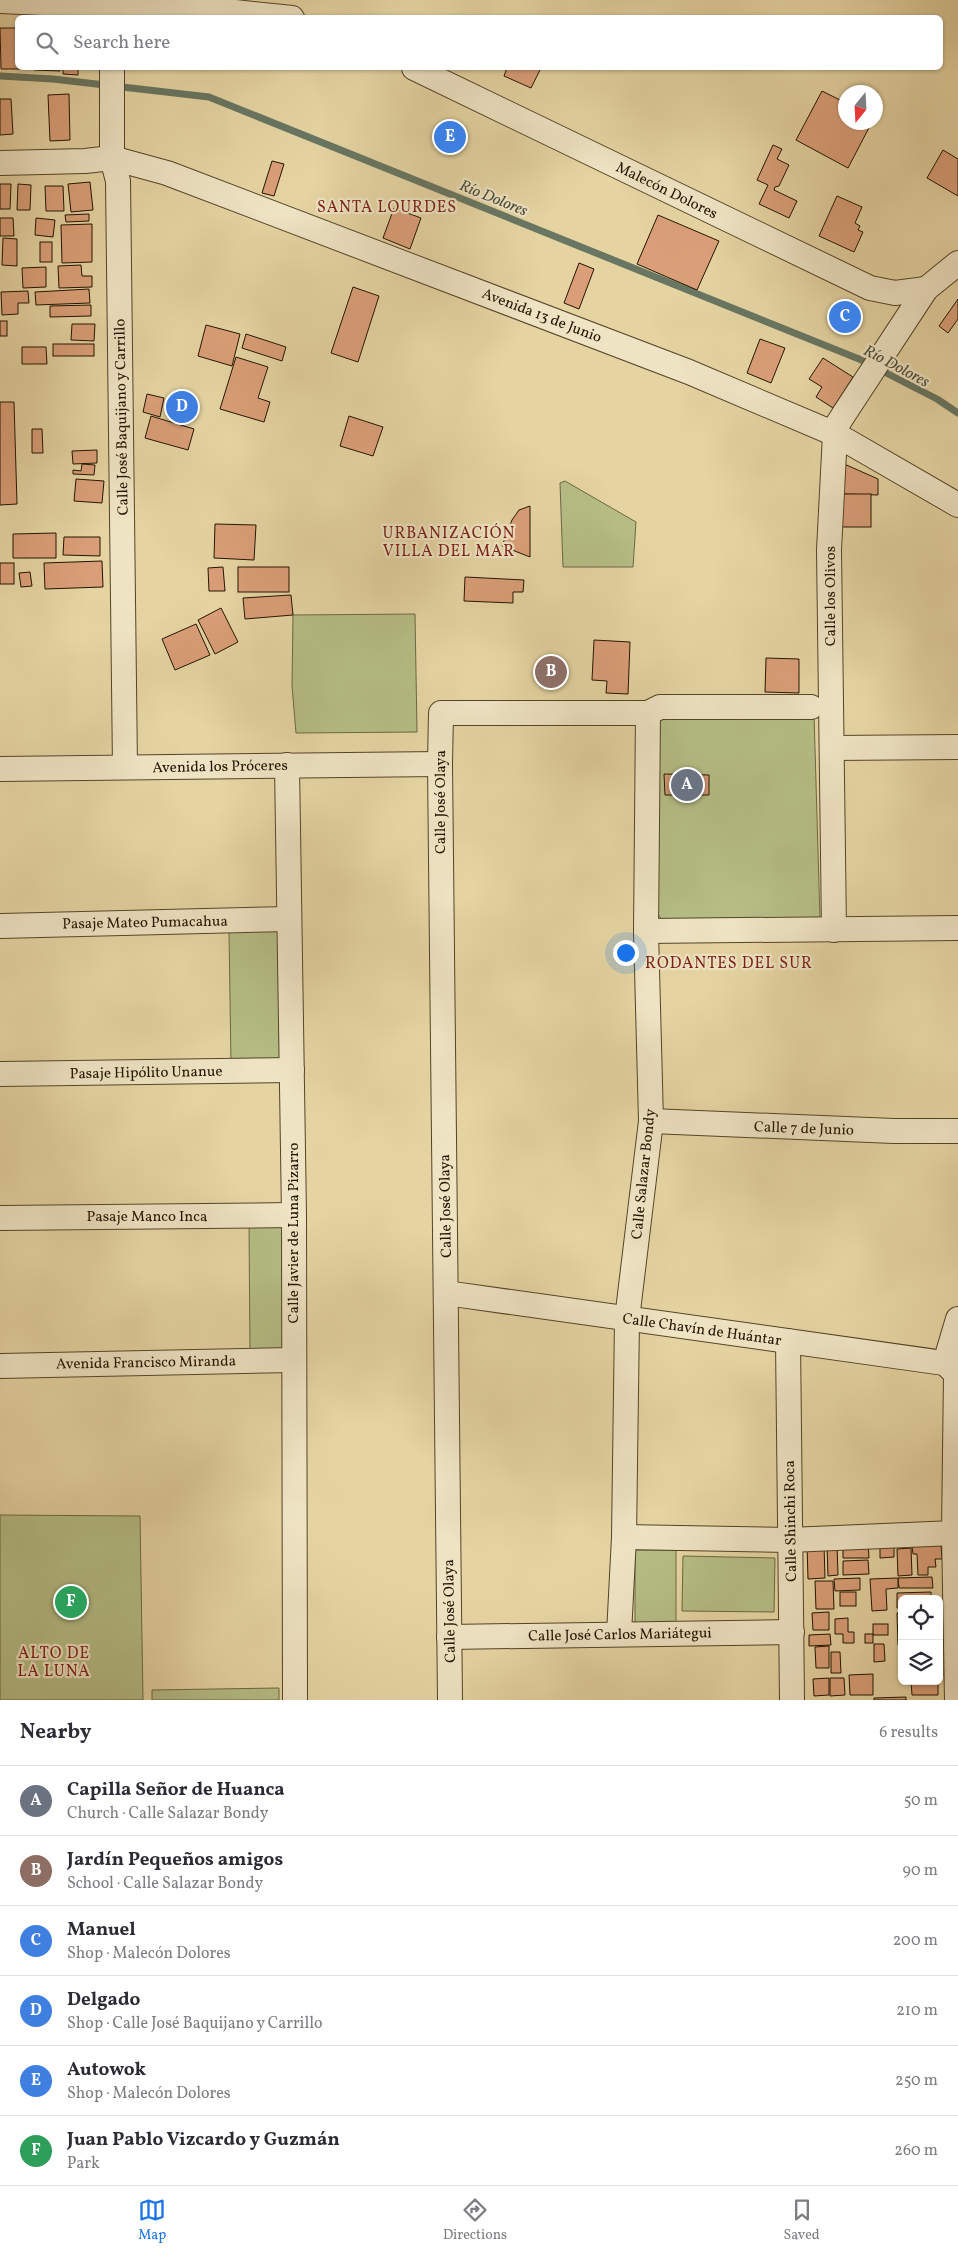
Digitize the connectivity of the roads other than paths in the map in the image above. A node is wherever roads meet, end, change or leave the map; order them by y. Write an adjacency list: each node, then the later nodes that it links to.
1 (0, 1): 3 (street)
2 (236, 6): 3 (street); 4 (street)
3 (111, 12)
4 (278, 15)
5 (112, 70): 7 (street, Calle José Baquijano y Carrillo)
6 (418, 70): 10 (street, Malecón Dolores)
7 (112, 158): 8 (street); 11 (street, Avenida 13 de Junio); 19 (street, Calle José Baquijano y Carrillo)
8 (0, 163)
9 (958, 262): 10 (street)
10 (926, 290): 11 (street)
11 (839, 424): 12 (street, Avenida 13 de Junio); 16 (street, Calle los Olivos)
12 (958, 505)
13 (811, 707): 14 (street)
14 (648, 712): 17 (street, Calle José Olaya); 25 (street, Calle Salazar Bondy)
15 (958, 747): 16 (street)
16 (832, 748): 24 (street, Calle los Olivos)
17 (440, 764): 18 (street, Avenida los Próceres); 32 (street, Calle José Olaya)
18 (287, 765): 19 (street, Avenida los Próceres); 21 (street, Calle Javier de Luna Pizarro)
19 (125, 767): 20 (street, Avenida los Próceres)
20 (0, 768)
21 (289, 919): 22 (street, Pasaje Mateo Pumacahua); 26 (street, Calle Javier de Luna Pizarro)
22 (0, 926)
23 (958, 928): 24 (street)
24 (834, 930): 25 (street)
25 (646, 931): 28 (street, Calle Salazar Bondy)
26 (292, 1070): 27 (street, Pasaje Hipólito Unanue); 30 (street, Calle Javier de Luna Pizarro)
27 (0, 1074)
28 (650, 1122): 29 (street, Calle 7 de Junio); 33 (street, Calle Salazar Bondy)
29 (958, 1131)
30 (294, 1215): 31 (street, Pasaje Manco Inca); 36 (street, Calle Javier de Luna Pizarro)
31 (0, 1218)
32 (446, 1293): 33 (street, Calle Chavín de Huántar); 46 (street, Calle José Olaya)
33 (627, 1319): 35 (street, Calle Chavín de Huántar); 41 (street, Calle Salazar Bondy)
34 (958, 1319): 37 (street)
35 (788, 1341): 37 (street, Calle Chavín de Huántar); 42 (street, Calle Shinchi Roca)
36 (292, 1360): 38 (street, Avenida Francisco Miranda); 47 (street, Calle Javier de Luna Pizarro)
37 (951, 1364): 39 (street)
38 (0, 1366)
39 (957, 1464): 40 (street)
40 (954, 1533): 42 (street); 43 (street)
41 (624, 1537): 42 (street); 45 (street, Calle Salazar Bondy)
42 (789, 1540): 44 (street, Calle Shinchi Roca)
43 (956, 1623): 50 (street)
44 (792, 1632): 45 (street, Calle José Carlos Mariátegui); 49 (street, Calle Shinchi Roca)
45 (619, 1634): 46 (street, Calle José Carlos Mariátegui)
46 (449, 1637): 48 (street, Calle José Olaya)
47 (295, 1700)
48 (450, 1700)
49 (792, 1700)
50 (957, 1700)

